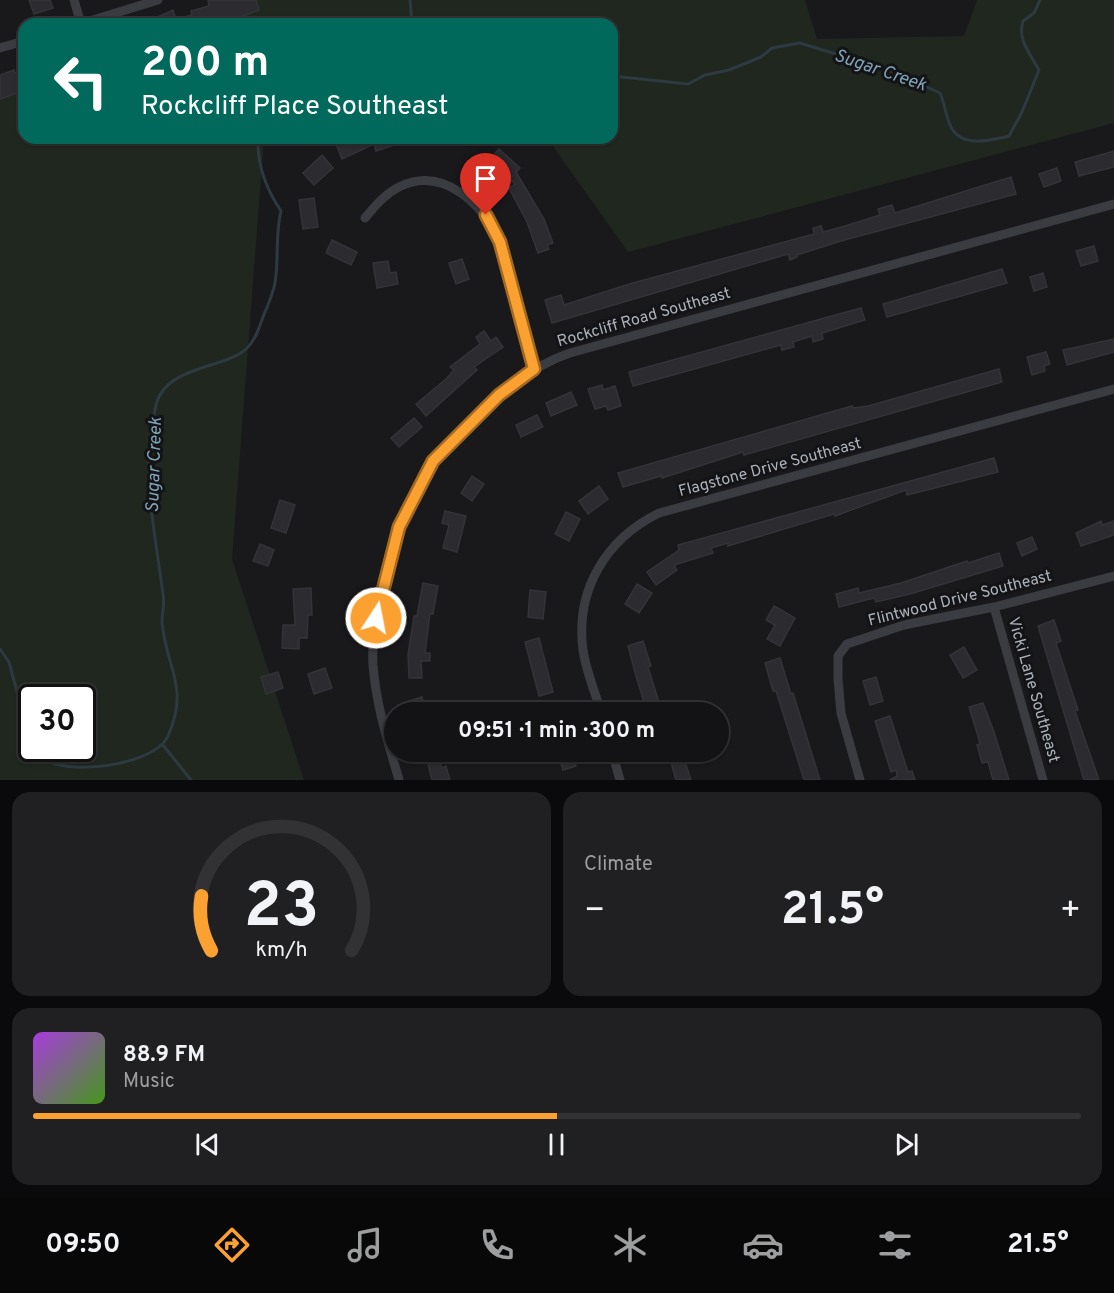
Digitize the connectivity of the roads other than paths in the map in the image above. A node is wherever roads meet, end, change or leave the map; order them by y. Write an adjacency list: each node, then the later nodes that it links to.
1 (74, 0): 3 (street)
2 (158, 0): 4 (street)
3 (78, 18)
4 (100, 18)
5 (18, 43): 6 (street)
6 (0, 48)
7 (1114, 204): 9 (street, Rockcliff Road Southeast)
8 (365, 218): 9 (street)
9 (534, 369): 15 (street, Rockcliff Road Southeast)
10 (1114, 389): 13 (street, Flagstone Drive Southeast)
11 (1114, 576): 12 (street, Flintwood Drive Southeast)
12 (994, 607): 17 (street, Flintwood Drive Southeast); 18 (street, Vicki Lane Southeast)
13 (598, 702)
14 (615, 762): 16 (street)
15 (399, 780)
16 (620, 780)
17 (860, 780)
18 (1043, 780)

